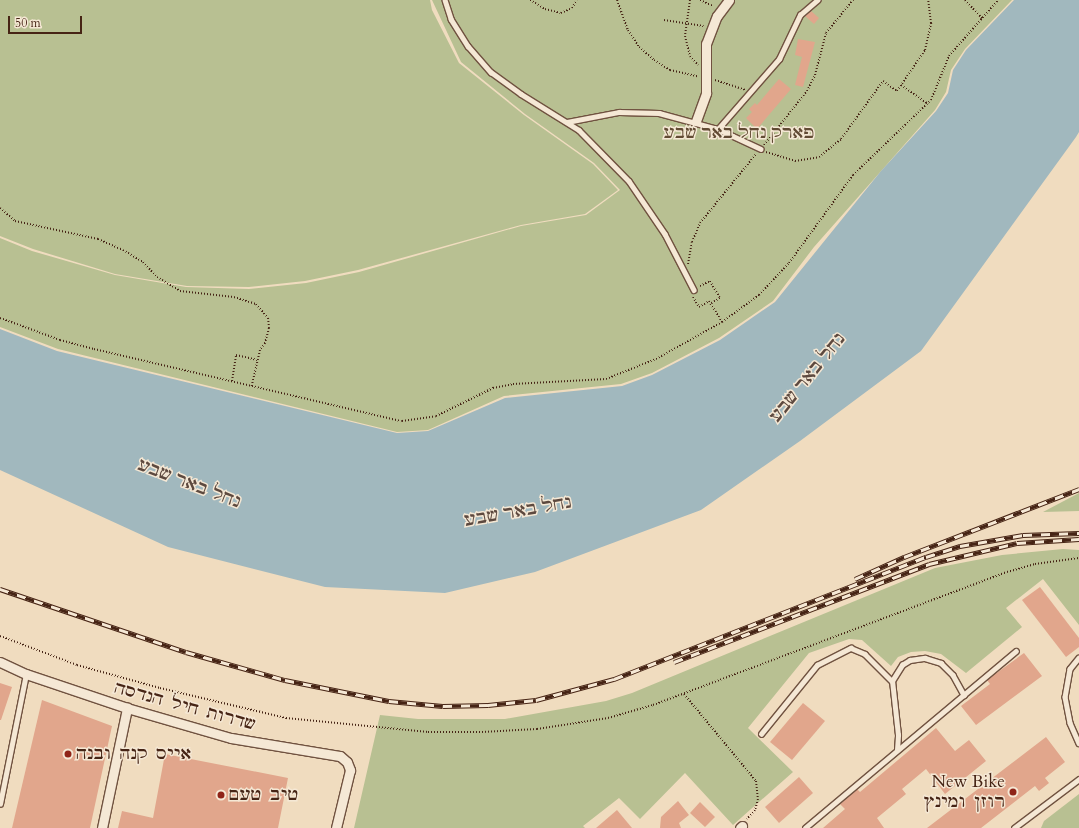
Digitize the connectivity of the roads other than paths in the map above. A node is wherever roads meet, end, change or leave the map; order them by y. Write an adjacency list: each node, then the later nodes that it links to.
1 (445, 0): 5 (lane)
2 (729, 0): 4 (street)
3 (817, 0): 6 (lane)
4 (696, 121): 5 (lane); 6 (lane)
5 (567, 122): 8 (lane)
6 (718, 129): 7 (lane)
7 (761, 149)
8 (694, 290)
9 (1016, 651): 14 (lane)
10 (1079, 658): 17 (lane)
11 (0, 662): 12 (street, שדרות חיל הנדסה)
12 (26, 674): 15 (street, שדרות חיל הנדסה); 20 (lane)
13 (892, 681): 14 (lane); 16 (lane); 18 (lane)
14 (964, 695): 18 (lane)
15 (127, 708): 22 (street); 23 (street, שדרות חיל הנדסה)
16 (761, 734)
17 (1079, 743)
18 (897, 750): 24 (lane)
19 (1079, 779): 21 (lane)
20 (0, 802)
21 (1021, 826): 25 (lane)
22 (102, 828)
23 (336, 828)
24 (805, 828)
25 (1014, 828)

